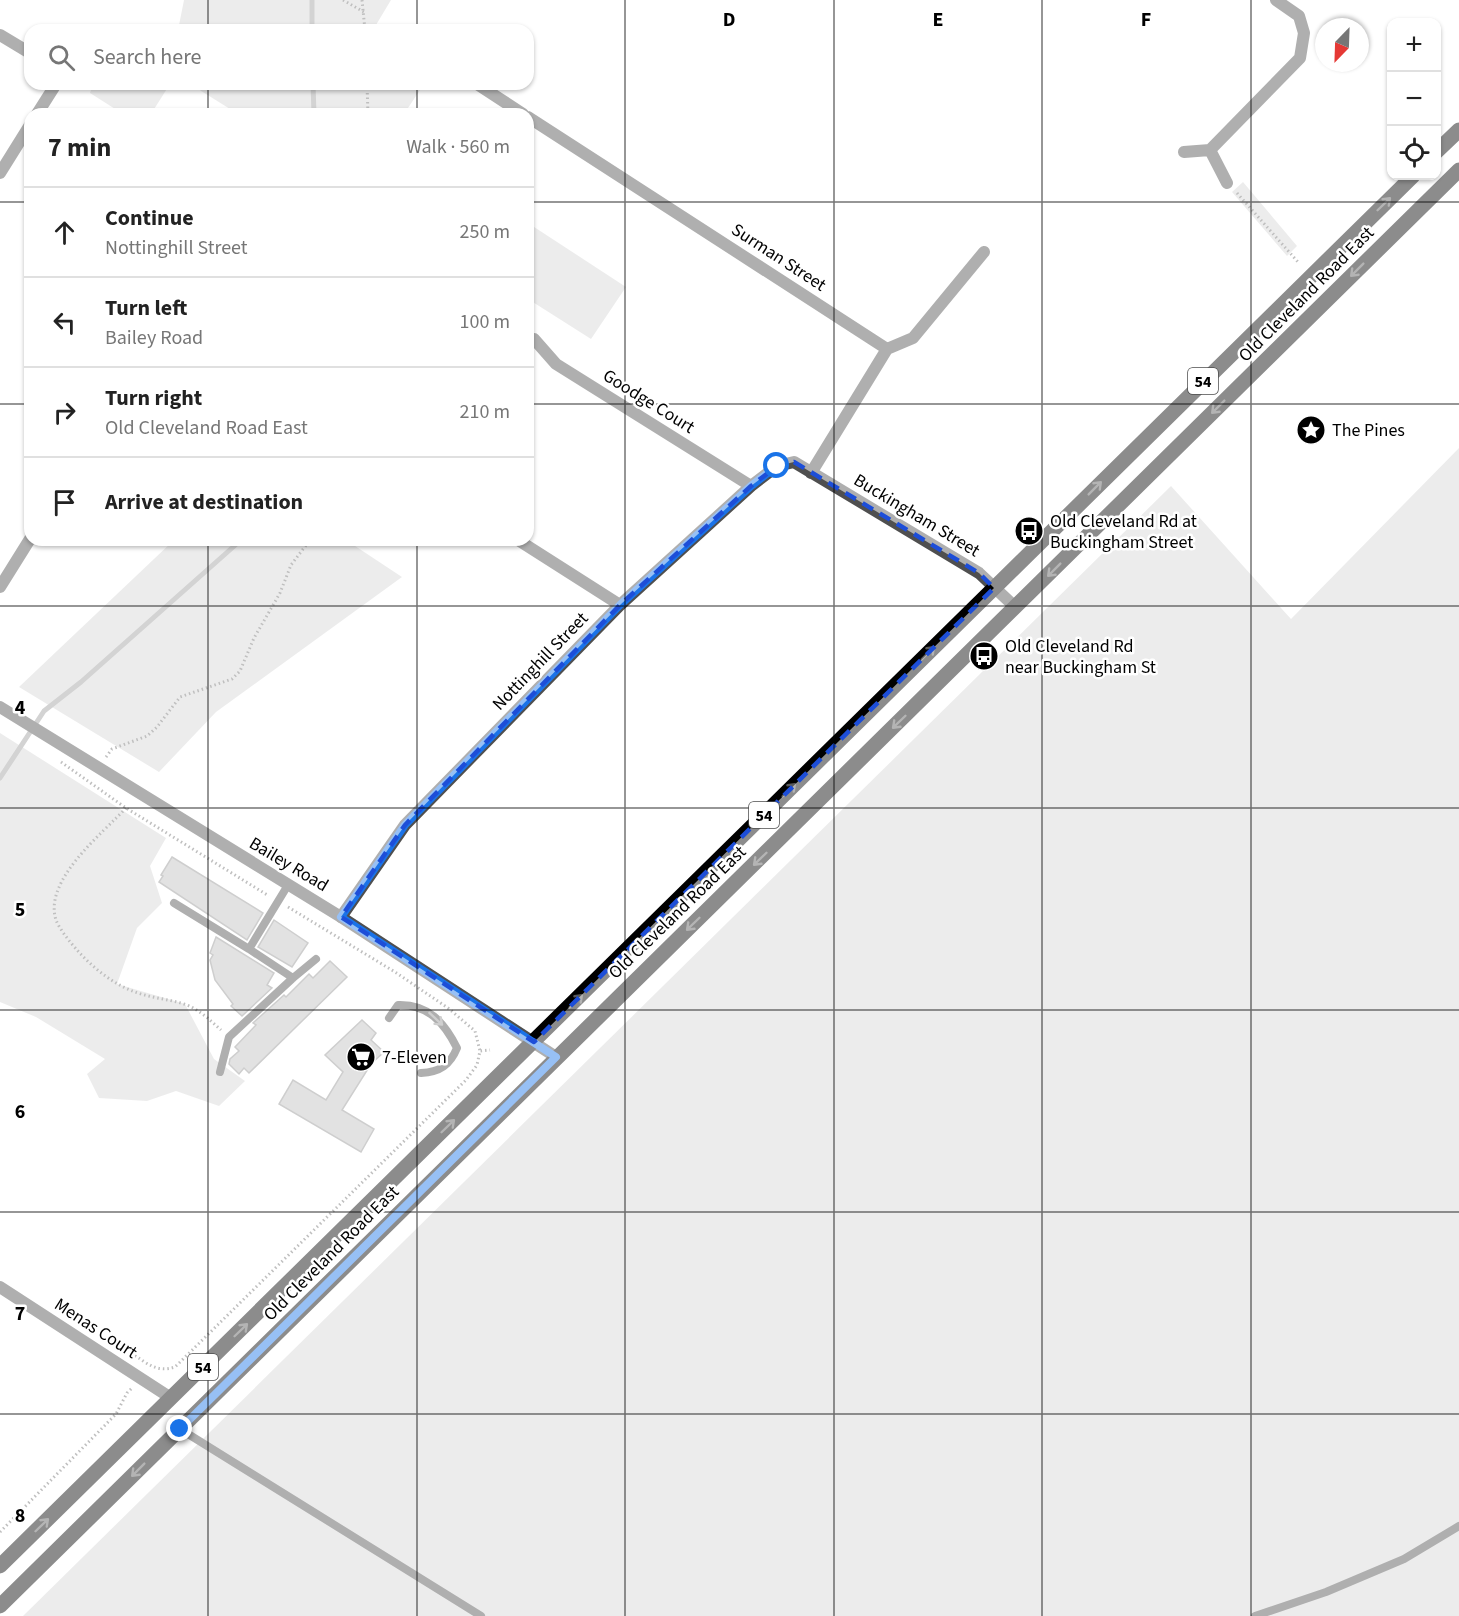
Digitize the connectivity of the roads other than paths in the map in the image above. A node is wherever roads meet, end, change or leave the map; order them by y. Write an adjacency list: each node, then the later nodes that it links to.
1 (1276, 0): 12 (street)
2 (0, 35): 3 (street)
3 (24, 49)
4 (52, 90): 6 (street)
5 (486, 90): 7 (street)
6 (41, 108)
7 (515, 108)
8 (534, 121): 20 (street, Surman Street)
9 (1459, 130): 11 (main road)
10 (24, 135): 15 (street)
11 (1441, 148)
12 (1210, 150): 13 (street); 17 (street)
13 (1184, 152)
14 (1459, 171): 29 (main road, Old Cleveland Road East / 54, one-way to 29)
15 (0, 173)
16 (1409, 180): 27 (main road, Old Cleveland Road East / 54, one-way to 16)
17 (1227, 183)
18 (984, 252): 20 (street)
19 (534, 339): 23 (street, Goodge Court)
20 (887, 349): 22 (street)
21 (794, 462): 22 (street, Buckingham Street); 23 (street, Nottinghill Street)
22 (811, 473): 27 (street, Buckingham Street)
23 (751, 486): 28 (street, Nottinghill Street)
24 (26, 546): 26 (street)
25 (527, 546): 28 (street)
26 (0, 587)
27 (994, 588): 29 (street, Buckingham Street); 38 (main road, Old Cleveland Road East / 54, one-way to 27)
28 (620, 605): 33 (street, Nottinghill Street)
29 (1016, 608): 39 (main road, Old Cleveland Road East / 54, one-way to 39)
30 (5, 711): 31 (street, Bailey Road)
31 (288, 885): 33 (street, Bailey Road); 34 (lane)
32 (174, 903): 34 (lane)
33 (341, 917): 38 (street, Bailey Road)
34 (249, 950): 36 (lane)
35 (316, 959): 36 (lane)
36 (293, 978): 40 (lane)
37 (389, 1018): 41 (lane, one-way to 41)
38 (534, 1042): 39 (street, Bailey Road); 43 (main road, Old Cleveland Road East / 54, one-way to 38)
39 (556, 1057): 44 (main road, Old Cleveland Road East / 54)
40 (220, 1072)
41 (421, 1073)
42 (0, 1287): 43 (street, Menas Court)
43 (171, 1398): 46 (main road, Old Cleveland Road East / 54, one-way to 43)
44 (180, 1429): 47 (main road, Old Cleveland Road East / 54, one-way to 47); 48 (lane)
45 (1459, 1526): 49 (lane)
46 (0, 1566)
47 (0, 1606)
48 (481, 1616)
49 (1256, 1616)

